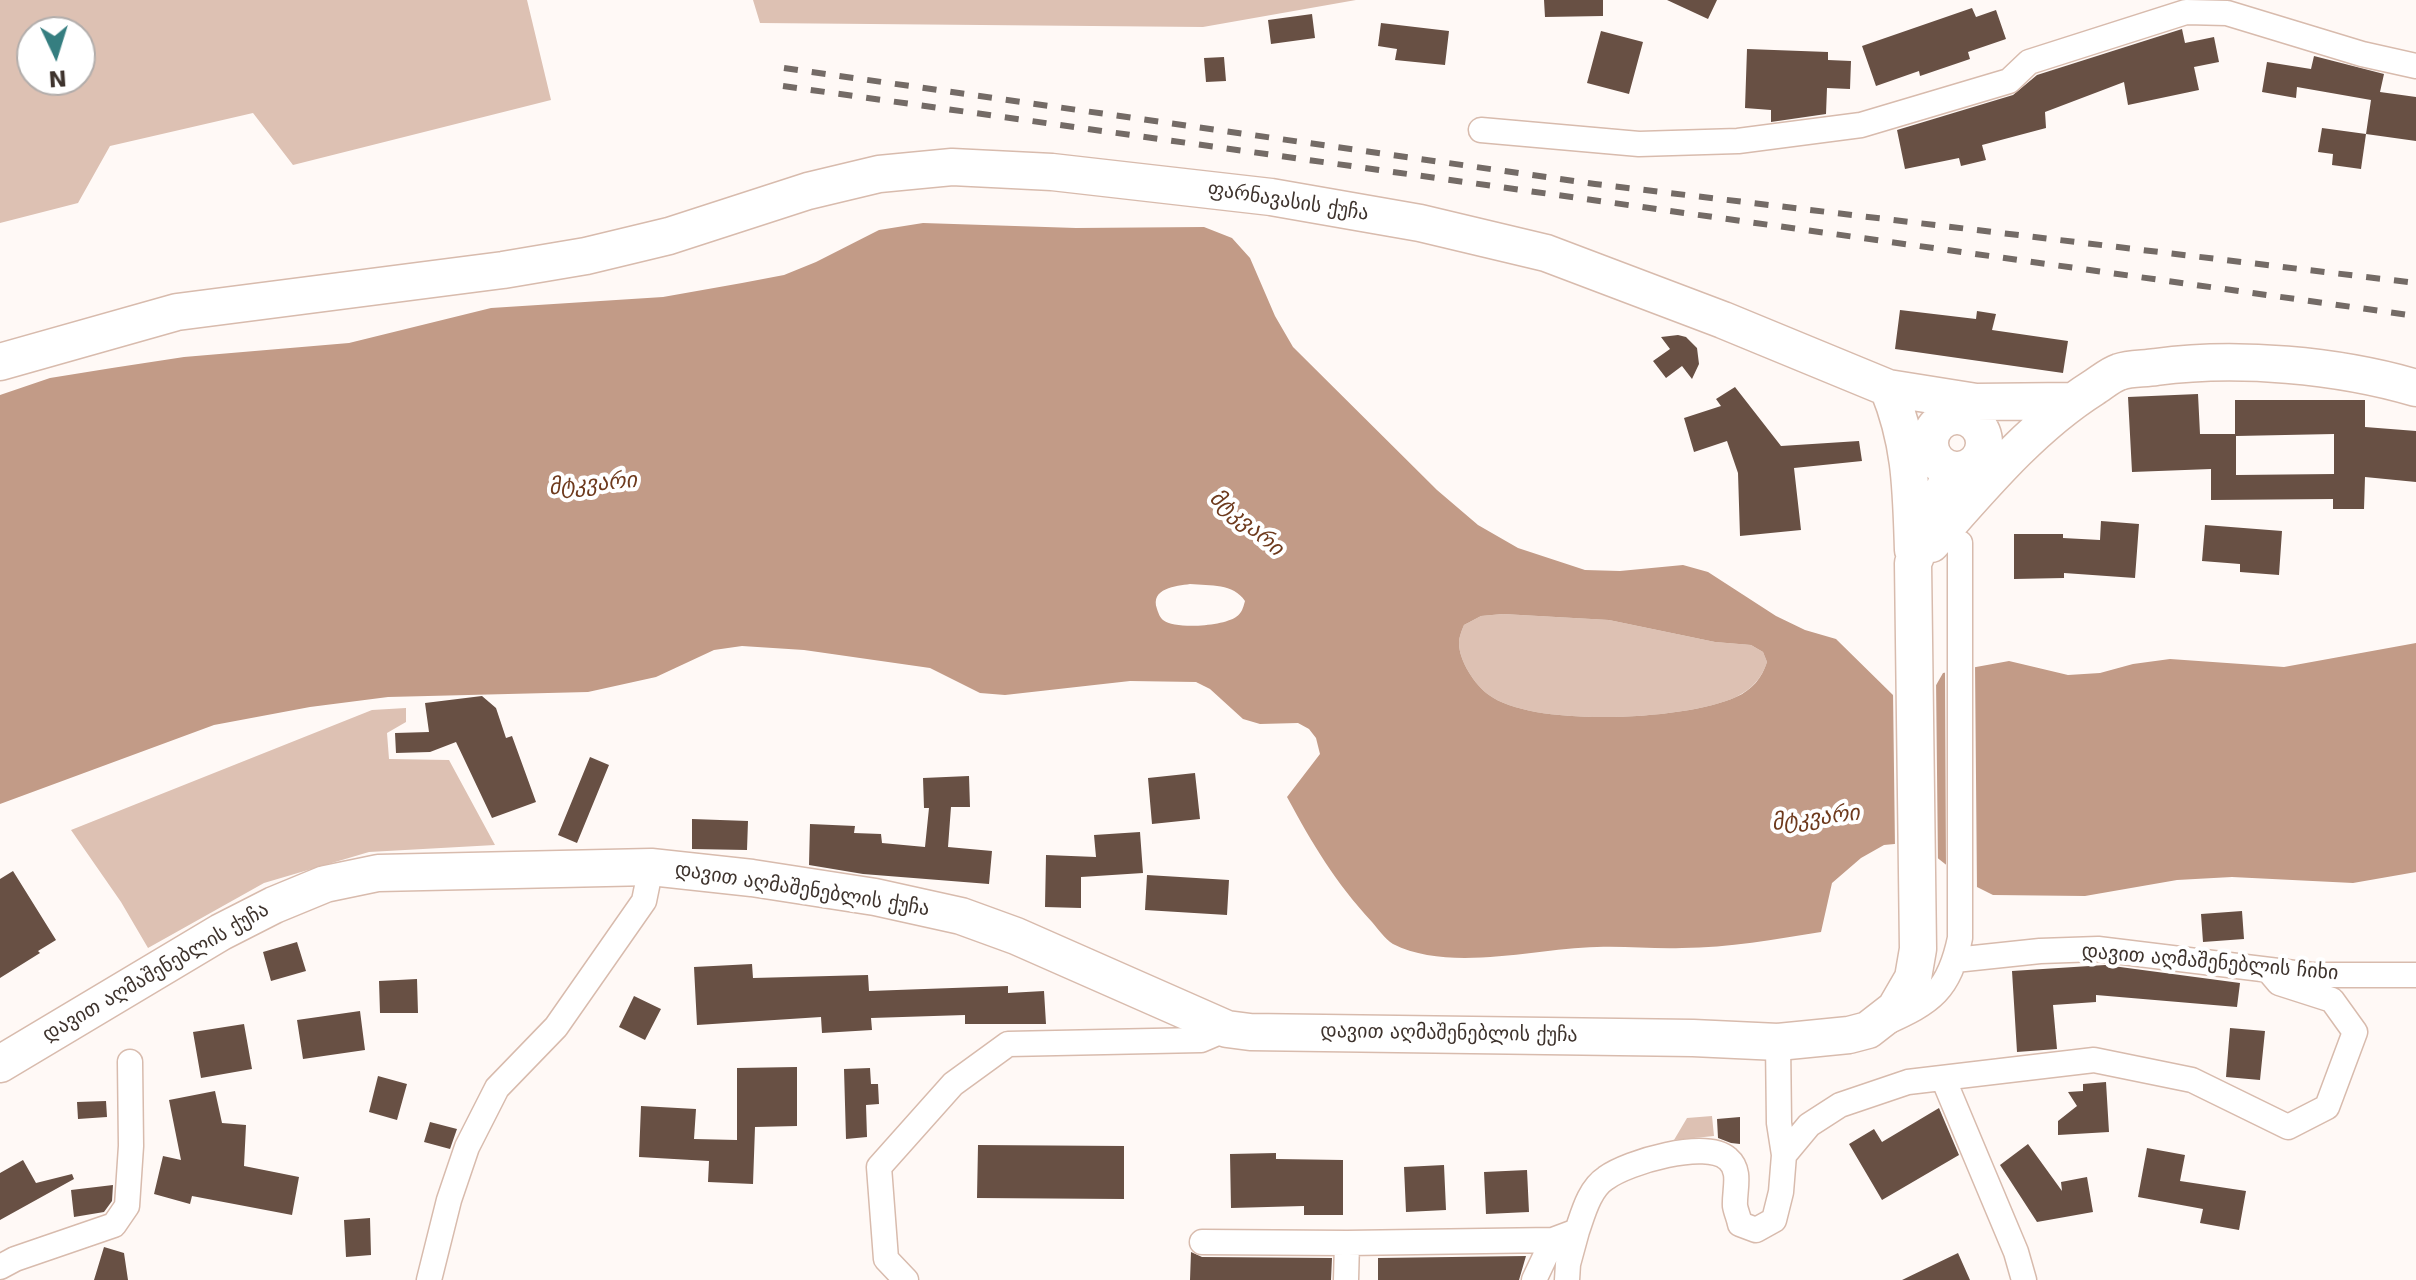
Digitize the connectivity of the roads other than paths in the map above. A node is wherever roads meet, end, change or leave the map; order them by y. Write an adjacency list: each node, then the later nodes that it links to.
1 (2416, 66): 2 (street)
2 (1481, 130)
3 (0, 362): 4 (main road, ფარნავასის ქუჩა)
4 (1888, 388): 6 (main road); 7 (main road); 11 (main road)
5 (2416, 388): 6 (main road)
6 (2072, 401): 8 (main road); 11 (main road)
7 (1932, 431): 8 (main road); 9 (main road)
8 (1984, 438): 9 (main road)
9 (1952, 470): 11 (main road)
10 (1960, 543): 13 (street)
11 (1913, 574): 17 (main road)
12 (651, 867): 16 (main road, დავით აღმაშენებლის ქუჩა); 20 (main road, დავით აღმაშენებლის ქუჩა); 28 (street)
13 (1958, 949): 14 (street, დავით აღმაშენებლის ჩიხი); 17 (street, დავით აღმაშენებლის ქუჩა)
14 (2268, 970): 15 (street, დავით აღმაშენებლის ჩიხი); 21 (street)
15 (2416, 975)
16 (1227, 1029): 18 (main road, დავით აღმაშენებლის ქუჩა); 29 (street)
17 (1868, 1030): 18 (main road, დავით აღმაშენებლის ქუჩა)
18 (1778, 1042): 22 (street)
19 (130, 1062): 27 (street)
20 (0, 1064)
21 (1943, 1078): 22 (street); 33 (street)
22 (1784, 1155): 23 (street)
23 (1577, 1231): 24 (street); 32 (street)
24 (1553, 1240): 26 (street); 31 (street)
25 (1202, 1242): 26 (street)
26 (1347, 1243): 30 (street)
27 (0, 1267)
28 (429, 1280)
29 (906, 1280)
30 (1346, 1280)
31 (1534, 1280)
32 (1567, 1280)
33 (2024, 1280)

